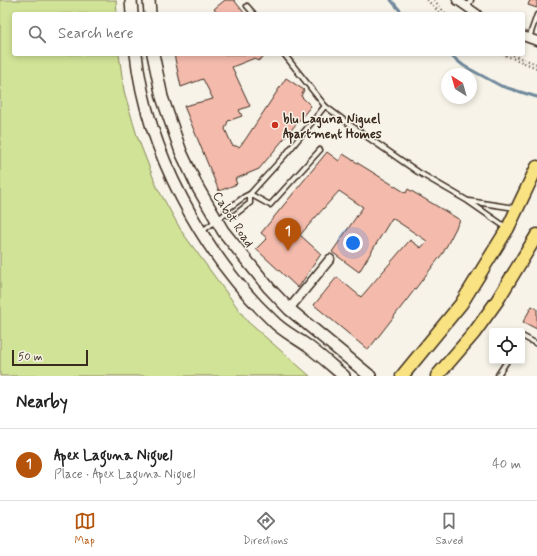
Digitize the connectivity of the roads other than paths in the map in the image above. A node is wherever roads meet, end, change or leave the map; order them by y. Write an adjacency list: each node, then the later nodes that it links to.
1 (131, 0): 7 (main road)
2 (149, 0): 8 (main road)
3 (457, 0): 6 (street)
4 (471, 0): 6 (lane)
5 (247, 6): 9 (lane)
6 (467, 8): 10 (street)
7 (132, 12)
8 (150, 12)
9 (252, 12)
10 (474, 12)
11 (537, 15): 12 (lane)
12 (530, 38)
13 (136, 56): 24 (main road)
14 (153, 56): 22 (main road, Cabot Road)
15 (286, 56): 16 (lane)
16 (325, 106): 19 (lane); 20 (lane)
17 (320, 150): 19 (lane)
18 (537, 167): 21 (main road)
19 (250, 194): 22 (lane); 22 (lane)
20 (468, 200): 21 (lane); 23 (lane)
21 (518, 208): 23 (main road)
22 (221, 217): 24 (lane); 27 (main road, Cabot Road)
23 (508, 229): 33 (main road)
24 (201, 232): 31 (main road)
25 (537, 235): 34 (main road)
26 (330, 259): 27 (street)
27 (289, 309): 32 (main road, Cabot Road)
28 (525, 338): 29 (lane)
29 (537, 344)
30 (505, 364): 35 (lane)
31 (344, 376)
32 (370, 376)
33 (402, 376)
34 (437, 376)
35 (498, 376)

